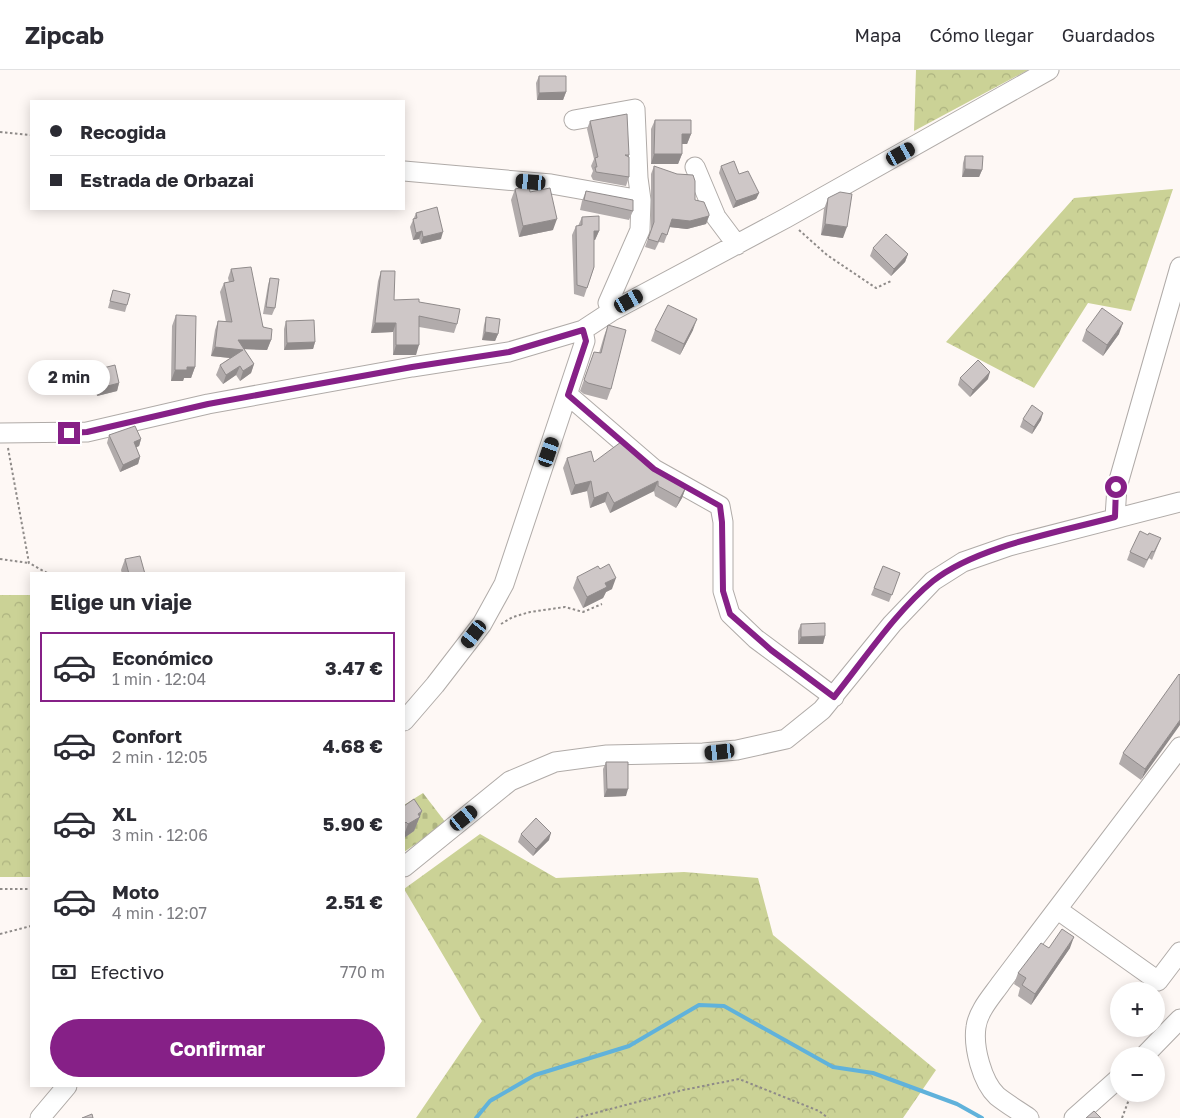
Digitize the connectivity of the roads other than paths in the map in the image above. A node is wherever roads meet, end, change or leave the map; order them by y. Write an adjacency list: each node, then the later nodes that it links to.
1 (1049, 70): 6 (street)
2 (574, 120): 5 (street)
3 (696, 167): 6 (street)
4 (405, 171): 5 (street)
5 (641, 200): 8 (street)
6 (737, 245): 8 (street)
7 (1180, 267): 13 (street)
8 (612, 311): 9 (street)
9 (576, 332): 10 (street); 11 (street)
10 (568, 395): 14 (street); 15 (street)
11 (3, 433)
12 (1180, 502): 13 (street)
13 (1115, 517): 14 (street)
14 (834, 697): 17 (street)
15 (405, 720)
16 (1180, 747): 18 (street)
17 (405, 866)
18 (1058, 910): 20 (street); 27 (street)
19 (1180, 952): 21 (street)
20 (1149, 982)
21 (1157, 982)
22 (1180, 1019): 23 (street)
23 (1153, 1047)
24 (1110, 1086): 28 (street)
25 (66, 1087): 26 (street)
26 (40, 1118)
27 (1029, 1118)
28 (1074, 1118)

